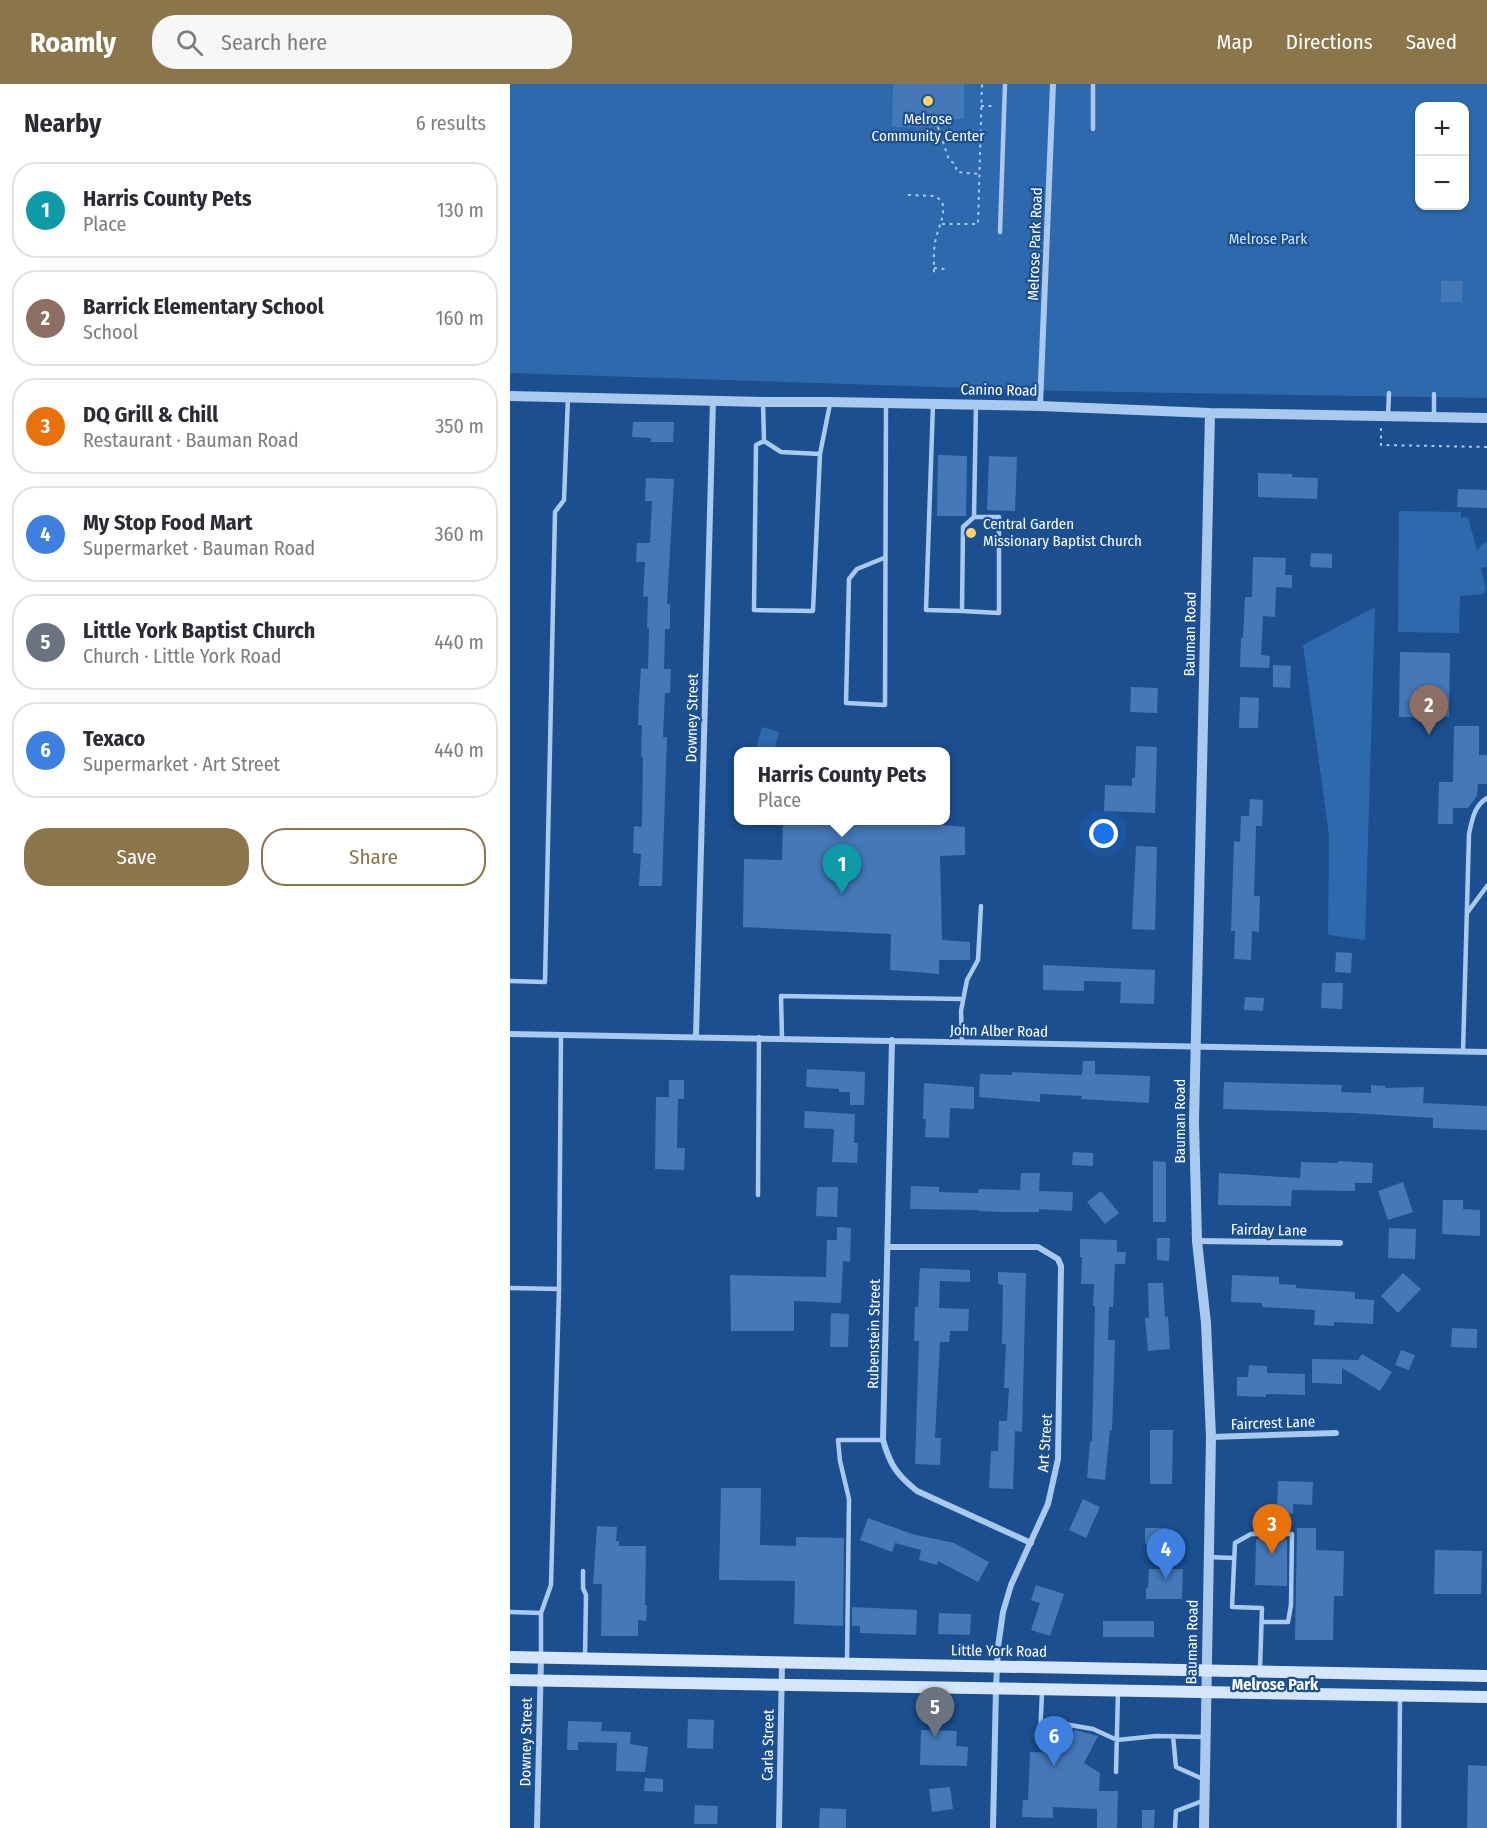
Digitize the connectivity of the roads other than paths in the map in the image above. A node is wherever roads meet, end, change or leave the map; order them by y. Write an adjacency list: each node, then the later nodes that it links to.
1 (1005, 84): 5 (lane)
2 (1053, 84): 16 (street, Melrose Park Road)
3 (1093, 84): 4 (lane)
4 (1093, 129)
5 (1000, 232)
6 (1389, 393): 18 (lane)
7 (1434, 394): 19 (lane)
8 (510, 396): 9 (street, Canino Road)
9 (568, 397): 10 (street, Canino Road); 30 (lane)
10 (713, 400): 11 (street, Canino Road); 34 (street, Downey Street)
11 (763, 402): 12 (street, Canino Road); 21 (lane)
12 (830, 402): 13 (street, Canino Road); 22 (lane)
13 (886, 403): 14 (street, Canino Road); 24 (lane)
14 (933, 404): 15 (street, Canino Road); 25 (lane)
15 (976, 405): 16 (street, Canino Road); 23 (lane)
16 (1040, 406): 17 (street, Canino Road)
17 (1210, 413): 18 (street, Canino Road); 39 (street, Bauman Road)
18 (1388, 416): 19 (street, Canino Road)
19 (1434, 417): 20 (street, Canino Road)
20 (1487, 418)
21 (764, 441): 22 (lane); 22 (lane)
22 (820, 454)
23 (974, 518): 25 (lane); 25 (lane)
24 (884, 558): 24 (lane)
25 (962, 611)
26 (1487, 798): 29 (lane)
27 (1487, 886): 29 (lane)
28 (981, 906): 31 (lane)
29 (1467, 913): 40 (lane)
30 (510, 981)
31 (963, 999): 36 (lane); 38 (lane)
32 (510, 1034): 33 (street, John Alber Road)
33 (561, 1035): 34 (street, John Alber Road); 47 (lane)
34 (696, 1036): 35 (street, John Alber Road)
35 (759, 1037): 36 (street, John Alber Road); 42 (lane)
36 (782, 1038): 37 (street, John Alber Road)
37 (892, 1040): 38 (street, John Alber Road); 45 (street, Rubenstein Street)
38 (962, 1042): 39 (street, John Alber Road)
39 (1195, 1047): 40 (street, John Alber Road); 43 (street, Bauman Road)
40 (1463, 1052): 41 (street, John Alber Road)
41 (1487, 1052)
42 (758, 1194)
43 (1197, 1241): 44 (street, Fairday Lane); 49 (street, Bauman Road)
44 (1340, 1243)
45 (888, 1247): 50 (street, Rubenstein Street); 51 (street, Art Street)
46 (510, 1288): 47 (lane)
47 (559, 1289): 56 (lane)
48 (1336, 1433): 49 (street, Faircrest Lane)
49 (1211, 1437): 52 (street, Bauman Road)
50 (883, 1440): 51 (street, Rubenstein Street); 62 (lane)
51 (1031, 1543): 63 (street, Art Street)
52 (1208, 1557): 53 (lane); 64 (street, Bauman Road)
53 (1234, 1558): 57 (lane); 57 (lane)
54 (583, 1570): 60 (lane)
55 (510, 1612): 56 (lane)
56 (541, 1613): 59 (lane)
57 (1262, 1622): 65 (lane)
58 (510, 1657): 59 (main road, Little York Road)
59 (541, 1657): 60 (main road, Little York Road); 68 (street, Downey Street)
60 (585, 1658): 61 (main road, Little York Road)
61 (782, 1662): 62 (main road, Little York Road); 69 (street, Carla Street)
62 (847, 1663): 63 (main road, Little York Road)
63 (998, 1666): 64 (main road, Little York Road); 70 (street, Art Street)
64 (1206, 1669): 65 (main road, Little York Road); 73 (street, Bauman Road)
65 (1260, 1671): 66 (main road, Little York Road)
66 (1487, 1676)
67 (510, 1680): 68 (main road)
68 (539, 1681): 69 (main road); 84 (street, Downey Street)
69 (781, 1685): 70 (main road); 85 (street, Carla Street)
70 (996, 1688): 71 (main road); 86 (street, Art Street)
71 (1042, 1689): 72 (main road); 76 (lane)
72 (1118, 1691): 73 (main road); 80 (lane)
73 (1206, 1692): 74 (main road); 78 (street, Bauman Road)
74 (1401, 1695): 75 (main road); 89 (lane)
75 (1487, 1697)
76 (1040, 1725): 79 (lane); 80 (lane)
77 (1173, 1736): 78 (lane); 80 (lane); 82 (lane)
78 (1206, 1737): 82 (street, Bauman Road)
79 (1040, 1738)
80 (1117, 1740): 81 (lane)
81 (1116, 1772)
82 (1205, 1780): 83 (street, Bauman Road)
83 (1205, 1800): 87 (lane); 88 (street, Bauman Road)
84 (537, 1828)
85 (779, 1828)
86 (993, 1828)
87 (1175, 1828)
88 (1204, 1828)
89 (1399, 1828)

